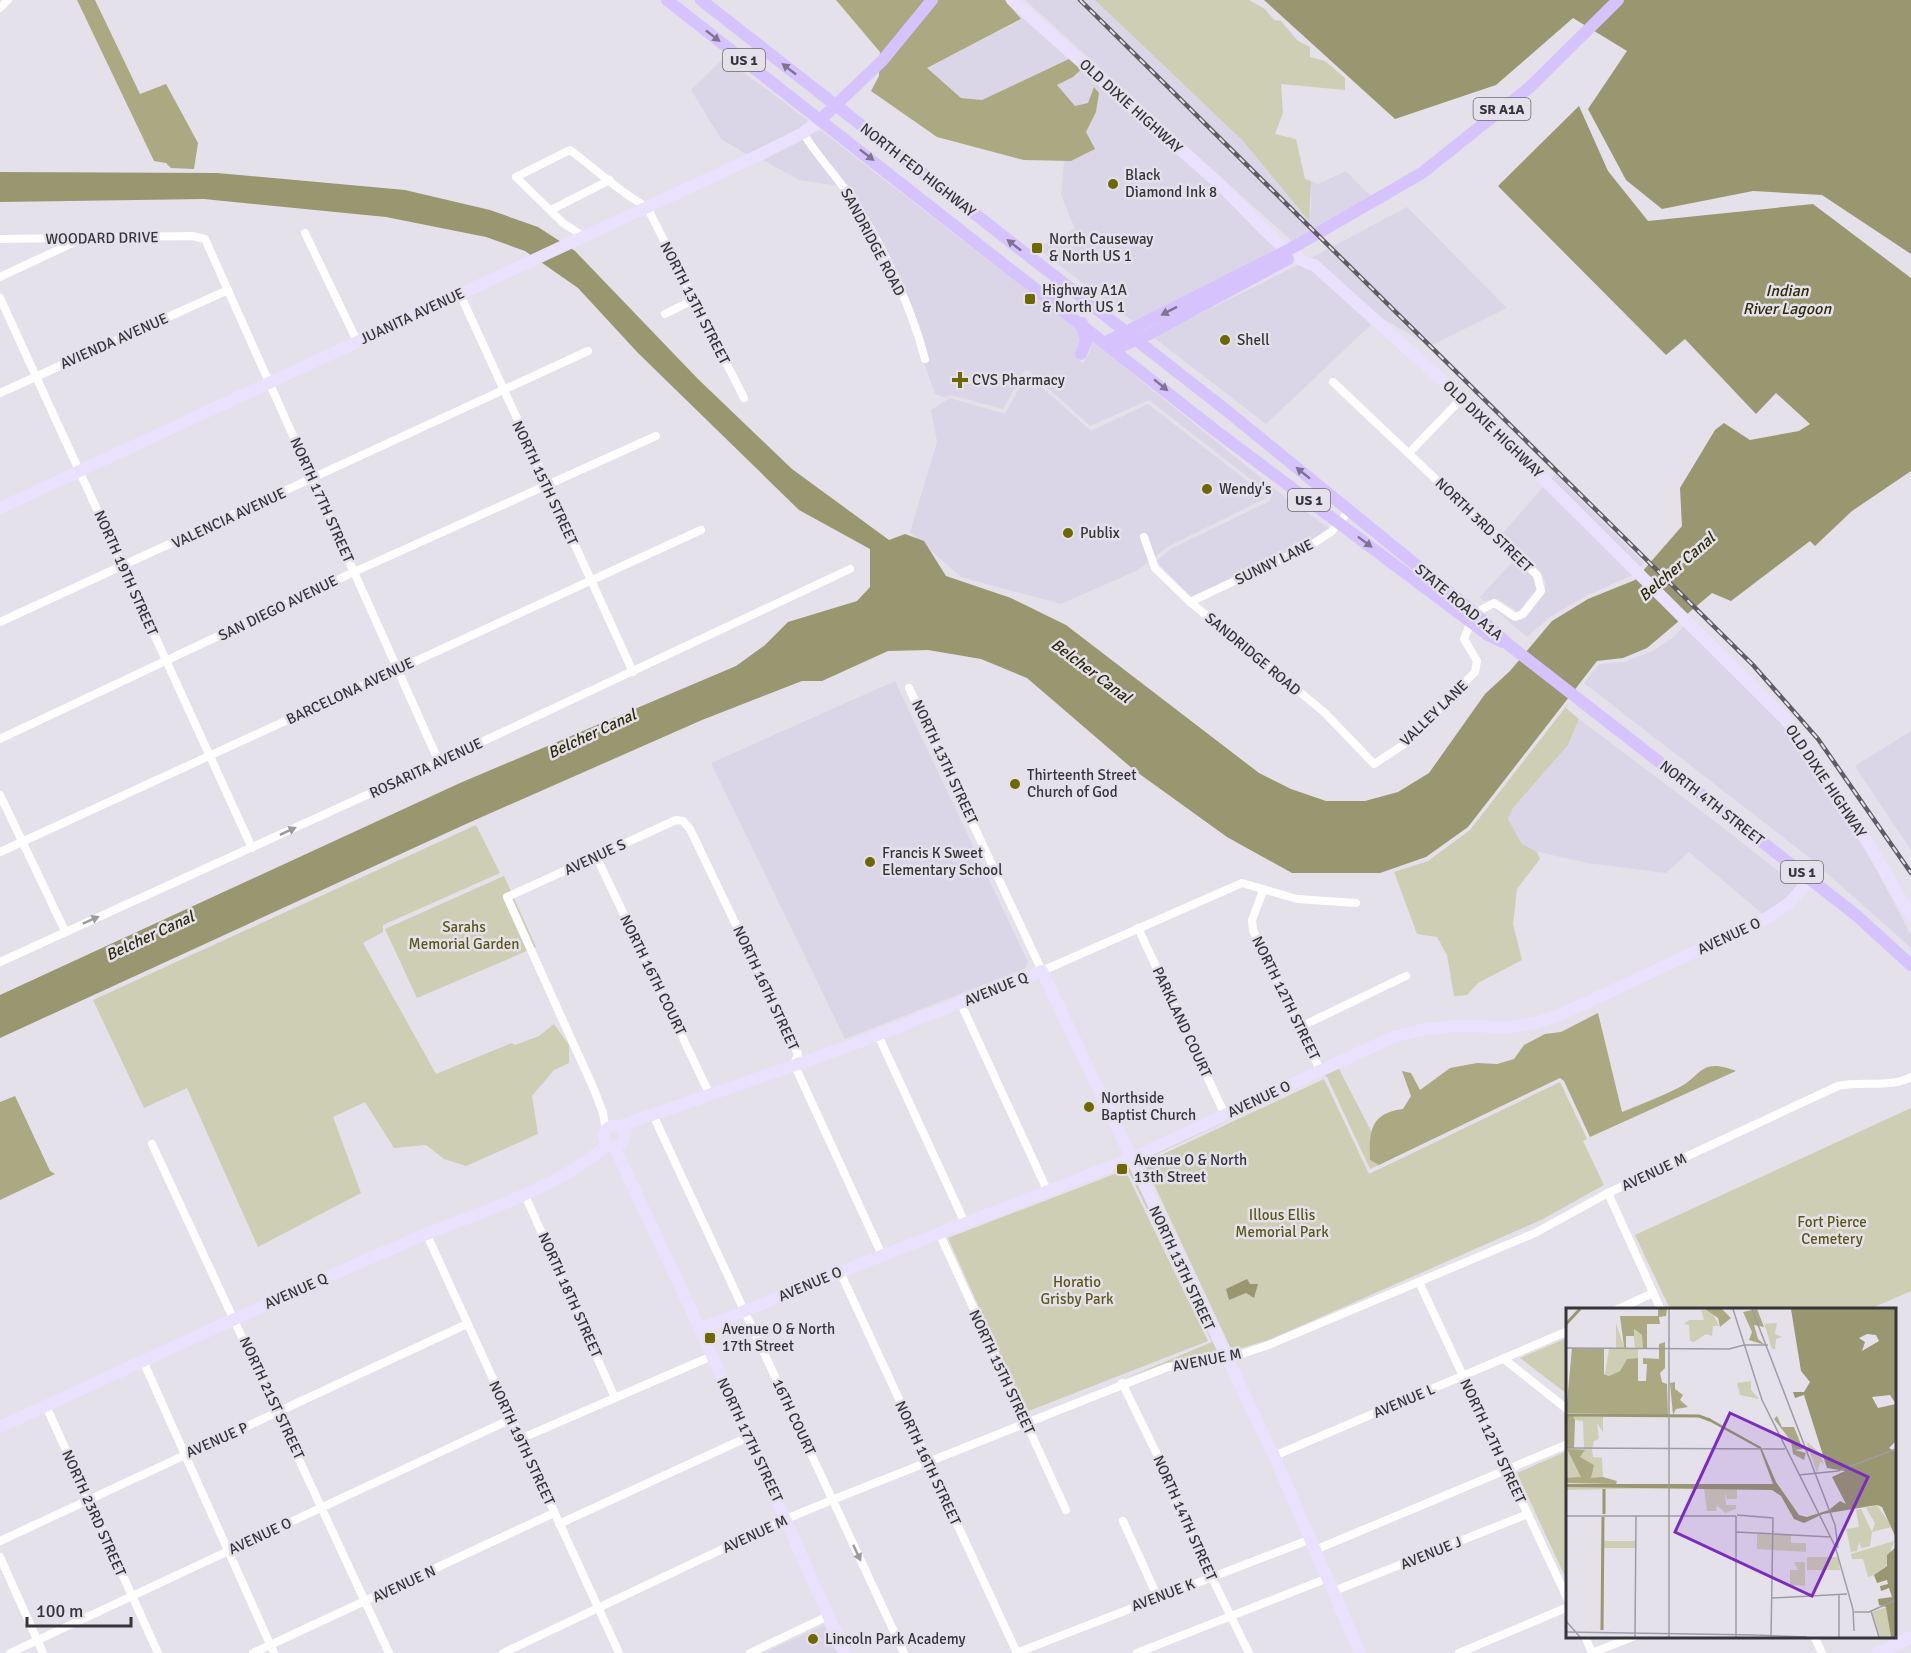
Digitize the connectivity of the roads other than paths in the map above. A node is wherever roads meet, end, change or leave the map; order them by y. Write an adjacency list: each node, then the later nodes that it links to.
1 (8, 0): 7 (street)
2 (667, 0): 9 (main road, NORTH FED HIGHWAY / US 1, one-way to 9)
3 (701, 0): 8 (main road, NORTH FED HIGHWAY / US 1, one-way to 3)
4 (932, 0): 8 (main road)
5 (1012, 0): 38 (street, OLD DIXIE HIGHWAY)
6 (1618, 0): 26 (main road, SR A1A)
7 (0, 8)
8 (835, 105): 9 (main road); 26 (main road, NORTH FED HIGHWAY / US 1, one-way to 8)
9 (821, 119): 10 (street, JUANITA AVENUE); 25 (main road, NORTH FED HIGHWAY / US 1, one-way to 25)
10 (803, 133): 12 (street, JUANITA AVENUE); 31 (street, SANDRIDGE ROAD)
11 (610, 180): 12 (street); 13 (street); 13 (street)
12 (647, 207): 15 (street, JUANITA AVENUE); 23 (street, NORTH 13TH STREET)
13 (551, 210): 15 (street)
14 (305, 233): 27 (street)
15 (583, 236): 21 (street, JUANITA AVENUE)
16 (82, 238): 17 (street, WOODARD DRIVE); 18 (street, WOODARD DRIVE); 19 (street)
17 (0, 239)
18 (205, 239): 20 (street, NORTH 17TH STREET)
19 (0, 277)
20 (228, 290): 32 (street, AVIENDA AVENUE); 33 (street, NORTH 17TH STREET)
21 (460, 294): 27 (street, JUANITA AVENUE); 35 (street, NORTH 15TH STREET)
22 (0, 298): 32 (street, NORTH 19TH STREET)
23 (693, 300): 24 (street); 37 (street, NORTH 13TH STREET)
24 (665, 314)
25 (1082, 323): 28 (main road, US 1); 30 (main road)
26 (1131, 336): 28 (main road, SR A1A); 45 (main road, STATE ROAD A1A / US 1, one-way to 26)
27 (357, 341): 33 (street, JUANITA AVENUE)
28 (1111, 345): 46 (main road, STATE ROAD A1A / US 1, one-way to 46)
29 (588, 351): 35 (street, VALENCIA AVENUE)
30 (1081, 354)
31 (925, 359)
32 (37, 376): 36 (street, AVIENDA AVENUE); 41 (street, NORTH 19TH STREET)
33 (271, 382): 41 (street, JUANITA AVENUE); 42 (street, NORTH 17TH STREET)
34 (1334, 382): 40 (street, NORTH 3RD STREET)
35 (503, 392): 42 (street, VALENCIA AVENUE); 43 (street, NORTH 15TH STREET)
36 (0, 393)
37 (744, 398)
38 (1462, 398): 40 (street); 74 (street, OLD DIXIE HIGHWAY)
39 (656, 436): 43 (street, SAN DIEGO AVENUE)
40 (1409, 453): 54 (street, NORTH 3RD STREET)
41 (79, 471): 44 (street, JUANITA AVENUE); 49 (street, NORTH 19TH STREET)
42 (313, 479): 49 (street, VALENCIA AVENUE); 51 (street, NORTH 17TH STREET)
43 (547, 486): 51 (street, SAN DIEGO AVENUE); 52 (street, NORTH 15TH STREET)
44 (0, 508)
45 (1349, 511): 46 (street, SUNNY LANE); 54 (main road, STATE ROAD A1A / US 1)
46 (1339, 523): 53 (street, SUNNY LANE); 54 (main road, STATE ROAD A1A / US 1, one-way to 54)
47 (701, 530): 52 (street, BARCELONA AVENUE)
48 (1144, 537): 53 (street, SANDRIDGE ROAD)
49 (124, 566): 55 (street, VALENCIA AVENUE); 57 (street, NORTH 19TH STREET)
50 (850, 569): 59 (street, ROSARITA AVENUE)
51 (354, 572): 57 (street, SAN DIEGO AVENUE); 58 (street, NORTH 17TH STREET)
52 (591, 582): 58 (street, BARCELONA AVENUE); 59 (street, NORTH 15TH STREET)
53 (1190, 602): 64 (street, SANDRIDGE ROAD)
54 (1473, 617): 56 (main road, STATE ROAD A1A / US 1); 64 (street, VALLEY LANE)
55 (0, 622)
56 (1509, 645): 71 (main road, NORTH 4TH STREET / US 1)
57 (165, 662): 61 (street, SAN DIEGO AVENUE); 62 (street, NORTH 19TH STREET)
58 (399, 668): 62 (street, BARCELONA AVENUE); 63 (street, NORTH 17TH STREET)
59 (633, 672): 63 (street, ROSARITA AVENUE)
60 (909, 688): 79 (street, NORTH 13TH STREET)
61 (0, 739)
62 (211, 755): 67 (street, BARCELONA AVENUE); 68 (street, NORTH 19TH STREET)
63 (439, 762): 68 (street, ROSARITA AVENUE, one-way to 63)
64 (1374, 764)
65 (0, 795): 67 (street)
66 (683, 821): 70 (street, AVENUE S); 84 (street, NORTH 16TH STREET)
67 (23, 842): 69 (street, BARCELONA AVENUE); 76 (street)
68 (252, 848): 76 (street, ROSARITA AVENUE, one-way to 68)
69 (0, 852)
70 (596, 856): 87 (street, NORTH 16TH COURT); 90 (street, AVENUE S)
71 (1810, 879): 78 (main road, NORTH 4TH STREET / US 1); 85 (street, AVENUE O)
72 (1263, 891): 73 (street, AVENUE Q); 75 (street, AVENUE Q); 82 (street, NORTH 12TH STREET)
73 (1356, 903)
74 (1911, 916)
75 (1138, 928): 79 (street, AVENUE Q); 89 (street, PARKLAND COURT)
76 (66, 931): 77 (street, ROSARITA AVENUE)
77 (0, 962)
78 (1911, 965)
79 (1042, 971): 81 (street, AVENUE Q); 93 (street, NORTH 13TH STREET)
80 (1406, 976): 82 (street)
81 (961, 1004): 83 (street, AVENUE Q); 95 (street)
82 (1300, 1027): 85 (street, NORTH 12TH STREET)
83 (878, 1035): 84 (street, AVENUE Q); 98 (street)
84 (794, 1064): 87 (street, AVENUE Q); 101 (street, NORTH 16TH STREET)
85 (1320, 1070): 89 (street, AVENUE O)
86 (1911, 1077): 97 (street, AVENUE M)
87 (710, 1095): 88 (street, AVENUE Q)
88 (653, 1115): 90 (street, AVENUE Q); 107 (street, 16TH COURT)
89 (1225, 1116): 93 (street, AVENUE O)
90 (614, 1136): 92 (street, AVENUE Q); 94 (street, NORTH 17TH STREET)
91 (152, 1144): 108 (street, NORTH 21ST STREET)
92 (593, 1157): 94 (street); 96 (street, AVENUE Q)
93 (1130, 1159): 95 (street, AVENUE O); 113 (street, NORTH 13TH STREET)
94 (623, 1163): 110 (street, NORTH 17TH STREET)
95 (1048, 1192): 98 (street, AVENUE O)
96 (524, 1193): 99 (street, AVENUE Q); 118 (street, NORTH 18TH STREET)
97 (1608, 1193): 103 (street, AVENUE M); 104 (street)
98 (966, 1223): 100 (street, AVENUE O)
99 (426, 1233): 108 (street, AVENUE Q); 109 (street, NORTH 19TH STREET)
100 (939, 1233): 101 (street, AVENUE O); 123 (street, NORTH 15TH STREET)
101 (882, 1255): 102 (street, AVENUE O)
102 (840, 1272): 107 (street, AVENUE O); 130 (street, NORTH 16TH STREET)
103 (1419, 1282): 113 (street, AVENUE M); 116 (street, NORTH 12TH STREET)
104 (1653, 1293): 105 (street); 106 (street)
105 (1620, 1308)
106 (1660, 1308)
107 (745, 1311): 110 (street, AVENUE O); 133 (street, 16TH COURT)
108 (236, 1318): 115 (street, AVENUE Q); 121 (street, NORTH 21ST STREET)
109 (467, 1324): 121 (street, AVENUE P); 122 (street, NORTH 19TH STREET)
110 (700, 1329): 112 (street, NORTH 17TH STREET)
111 (1566, 1332): 114 (street, AVENUE L)
112 (712, 1356): 118 (street); 125 (street, NORTH 17TH STREET)
113 (1226, 1359): 117 (street, AVENUE M); 129 (street, NORTH 13TH STREET)
114 (1504, 1359): 116 (street, AVENUE L); 120 (street)
115 (143, 1361): 119 (street, AVENUE Q); 128 (street)
116 (1462, 1376): 129 (street, AVENUE L); 131 (street, NORTH 12TH STREET)
117 (1122, 1383): 123 (street, AVENUE M); 145 (street, NORTH 14TH STREET)
118 (615, 1398): 126 (street)
119 (46, 1406): 124 (street, AVENUE Q); 132 (street, NORTH 23RD STREET)
120 (1566, 1408)
121 (279, 1412): 128 (street, AVENUE P); 134 (street, NORTH 21ST STREET)
122 (511, 1419): 126 (street, NORTH 19TH STREET); 134 (street, AVENUE O)
123 (1025, 1423): 130 (street, AVENUE M); 135 (street, NORTH 15TH STREET)
124 (0, 1427)
125 (748, 1437): 138 (street, NORTH 17TH STREET); 140 (street)
126 (520, 1439): 136 (street, NORTH 19TH STREET)
127 (1566, 1445): 131 (street, AVENUE K)
128 (184, 1454): 132 (street, AVENUE P); 143 (street)
129 (1274, 1456): 142 (street, NORTH 13TH STREET)
130 (928, 1463): 133 (street, AVENUE M); 173 (street, NORTH 16TH STREET)
131 (1508, 1470): 137 (street, NORTH 12TH STREET); 142 (street, AVENUE K)
132 (88, 1499): 141 (street, AVENUE P); 148 (street, NORTH 23RD STREET)
133 (832, 1500): 138 (street, AVENUE M); 172 (street, 16TH COURT, one-way to 172)
134 (322, 1507): 143 (street, AVENUE O); 151 (street, NORTH 21ST STREET)
135 (1066, 1510)
136 (554, 1513): 140 (street, NORTH 19TH STREET); 151 (street, AVENUE N)
137 (1528, 1514): 147 (street, AVENUE J); 150 (street, NORTH 12TH STREET)
138 (786, 1519): 152 (street, AVENUE M); 154 (street, NORTH 17TH STREET)
139 (1123, 1521): 149 (street)
140 (559, 1524): 152 (street, NORTH 19TH STREET)
141 (0, 1541)
142 (1313, 1544): 145 (street, AVENUE K); 146 (street, NORTH 13TH STREET)
143 (228, 1551): 148 (street, AVENUE O); 161 (street)
144 (0, 1557): 160 (street)
145 (1210, 1576): 149 (street, AVENUE K); 155 (street, NORTH 14TH STREET)
146 (1328, 1578): 147 (street, NORTH 13TH STREET); 155 (street)
147 (1334, 1591): 176 (street, NORTH 13TH STREET)
148 (132, 1596): 160 (street, AVENUE O); 165 (street, NORTH 23RD STREET)
149 (1157, 1596): 173 (street, AVENUE K)
150 (1566, 1596)
151 (367, 1601): 161 (street, AVENUE N); 167 (street, NORTH 21ST STREET)
152 (598, 1608): 168 (street, AVENUE M); 169 (street, NORTH 19TH STREET)
153 (1566, 1608): 177 (street)
154 (828, 1616): 170 (street); 171 (street, NORTH 17TH STREET)
155 (1231, 1616): 174 (street); 175 (street, NORTH 14TH STREET)
156 (1911, 1637): 162 (street)
157 (1586, 1638): 178 (street)
158 (1630, 1638): 178 (street)
159 (1815, 1638): 179 (street)
160 (38, 1640): 163 (street, AVENUE O); 164 (street)
161 (272, 1649): 166 (street, AVENUE N)
162 (1883, 1652)
163 (10, 1653)
164 (43, 1653)
165 (158, 1653)
166 (253, 1653)
167 (389, 1653)
168 (503, 1653)
169 (619, 1653)
170 (750, 1653)
171 (845, 1653)
172 (904, 1653)
173 (1017, 1653)
174 (1137, 1653)
175 (1249, 1653)
176 (1358, 1653)
177 (1459, 1653)
178 (1592, 1653)
179 (1822, 1653)

